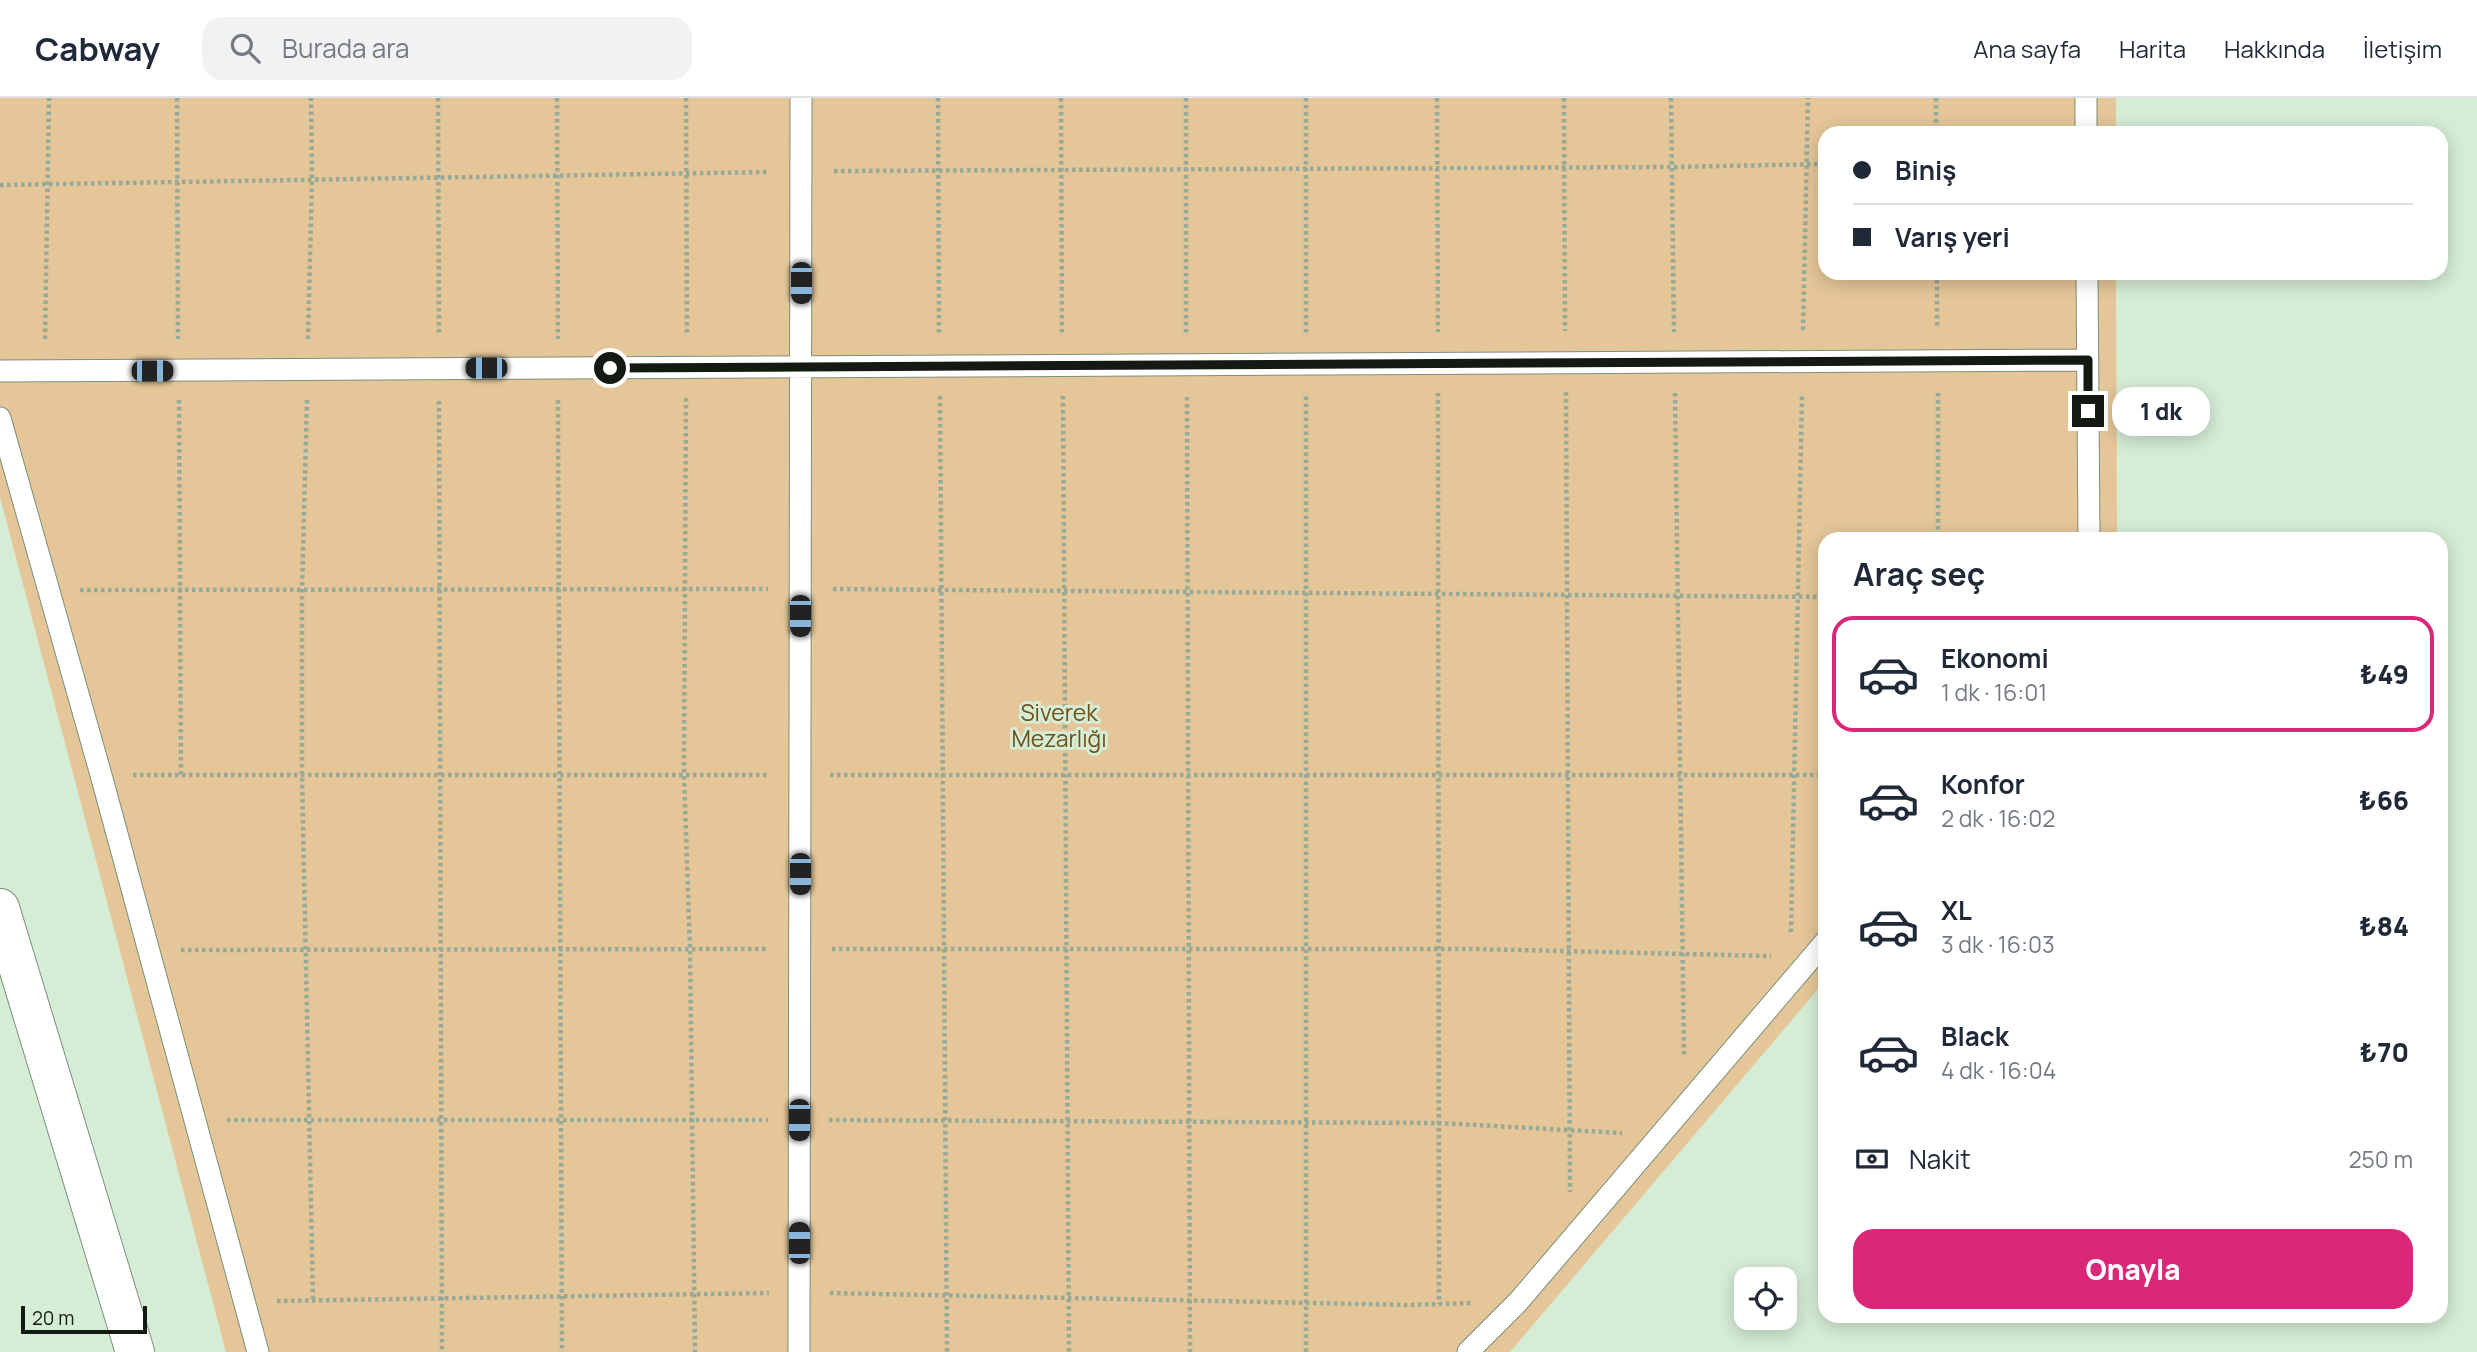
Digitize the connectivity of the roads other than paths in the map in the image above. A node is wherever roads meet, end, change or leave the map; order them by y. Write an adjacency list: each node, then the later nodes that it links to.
1 (801, 98): 6 (lane)
2 (2086, 98): 3 (lane)
3 (2086, 126)
4 (2087, 280): 5 (lane)
5 (2088, 360): 6 (lane); 9 (lane)
6 (801, 367): 7 (lane); 14 (lane)
7 (0, 371)
8 (0, 418): 13 (lane)
9 (2089, 532)
10 (0, 908): 12 (street)
11 (1809, 952): 15 (lane)
12 (135, 1352)
13 (258, 1352)
14 (799, 1352)
15 (1468, 1352)

